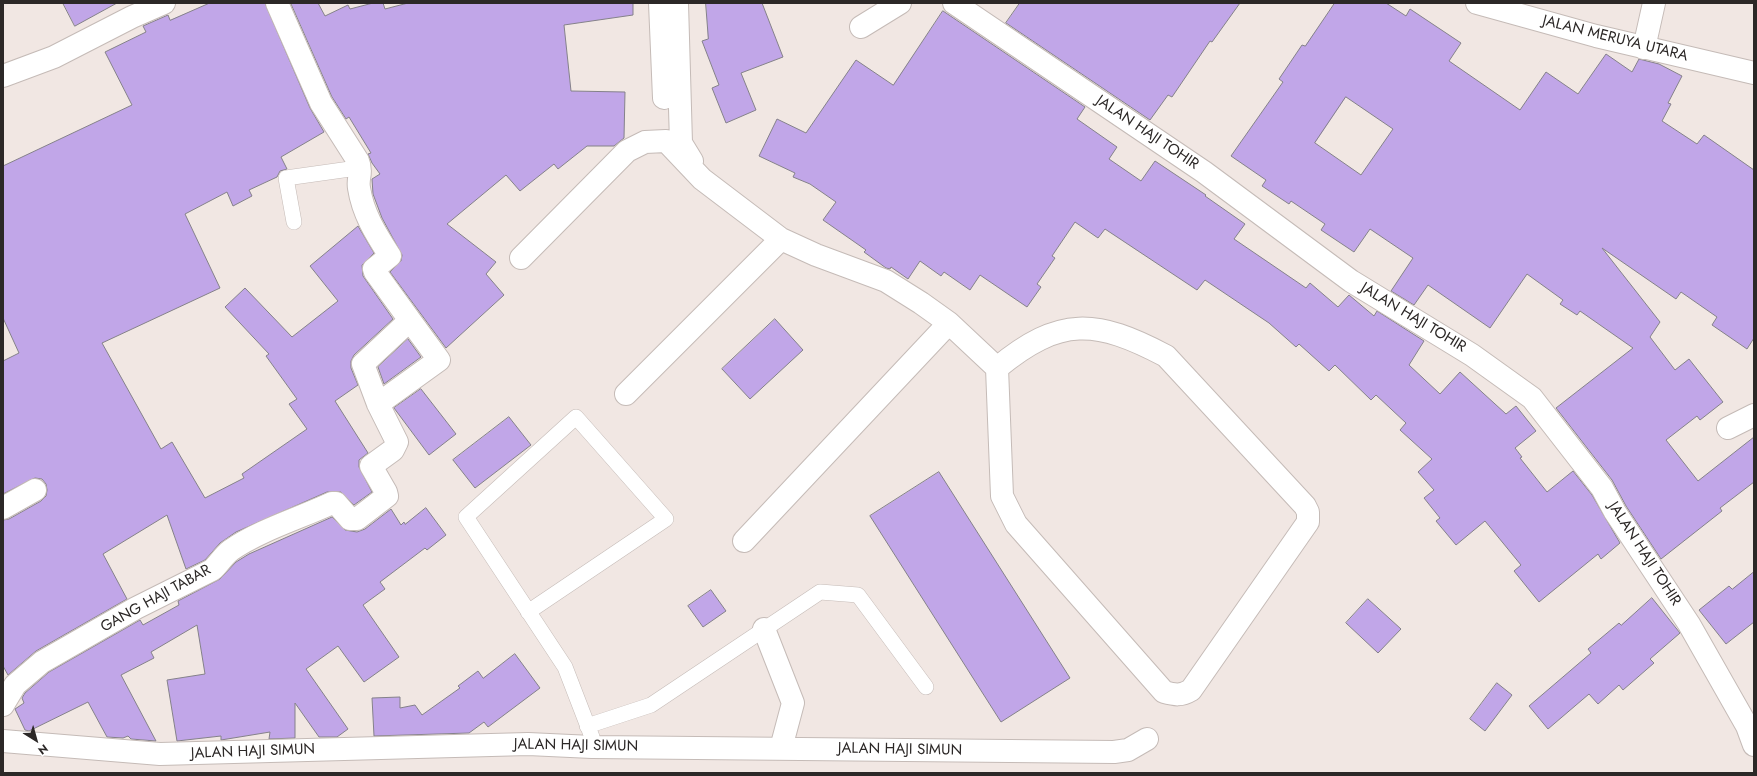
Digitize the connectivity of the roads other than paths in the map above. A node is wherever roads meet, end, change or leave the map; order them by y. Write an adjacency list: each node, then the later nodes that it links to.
1 (164, 3): 12 (street)
2 (277, 3): 14 (street)
3 (660, 3): 13 (street)
4 (677, 3): 17 (street)
5 (900, 3): 9 (street)
6 (954, 3): 35 (street, JALAN HAJI TOHIR)
7 (1477, 3): 10 (street, JALAN MERUYA UTARA)
8 (1654, 3): 10 (street)
9 (861, 27)
10 (1644, 48): 11 (street, JALAN MERUYA UTARA)
11 (1754, 73)
12 (3, 76)
13 (666, 141): 16 (street); 18 (street)
14 (358, 160): 15 (lane); 19 (street)
15 (294, 222)
16 (781, 239): 20 (street); 22 (street)
17 (808, 240)
18 (521, 258)
19 (409, 319): 23 (street, GANG HAJI TABAR); 23 (street)
20 (949, 323): 21 (street); 28 (street)
21 (997, 368): 21 (street)
22 (626, 394)
23 (378, 404): 32 (street, GANG HAJI TABAR)
24 (1754, 415): 25 (street)
25 (1728, 428)
26 (35, 490): 27 (street)
27 (3, 508)
28 (744, 541)
29 (528, 612): 29 (lane); 34 (lane)
30 (764, 629): 31 (lane); 34 (lane); 39 (street)
31 (926, 687)
32 (3, 705)
33 (3, 718): 37 (street)
34 (587, 726): 38 (lane)
35 (1752, 732)
36 (1147, 739): 39 (street, JALAN HAJI SIMUN)
37 (6, 741): 38 (street, JALAN HAJI SIMUN)
38 (592, 747): 39 (street, JALAN HAJI SIMUN)
39 (781, 748)

